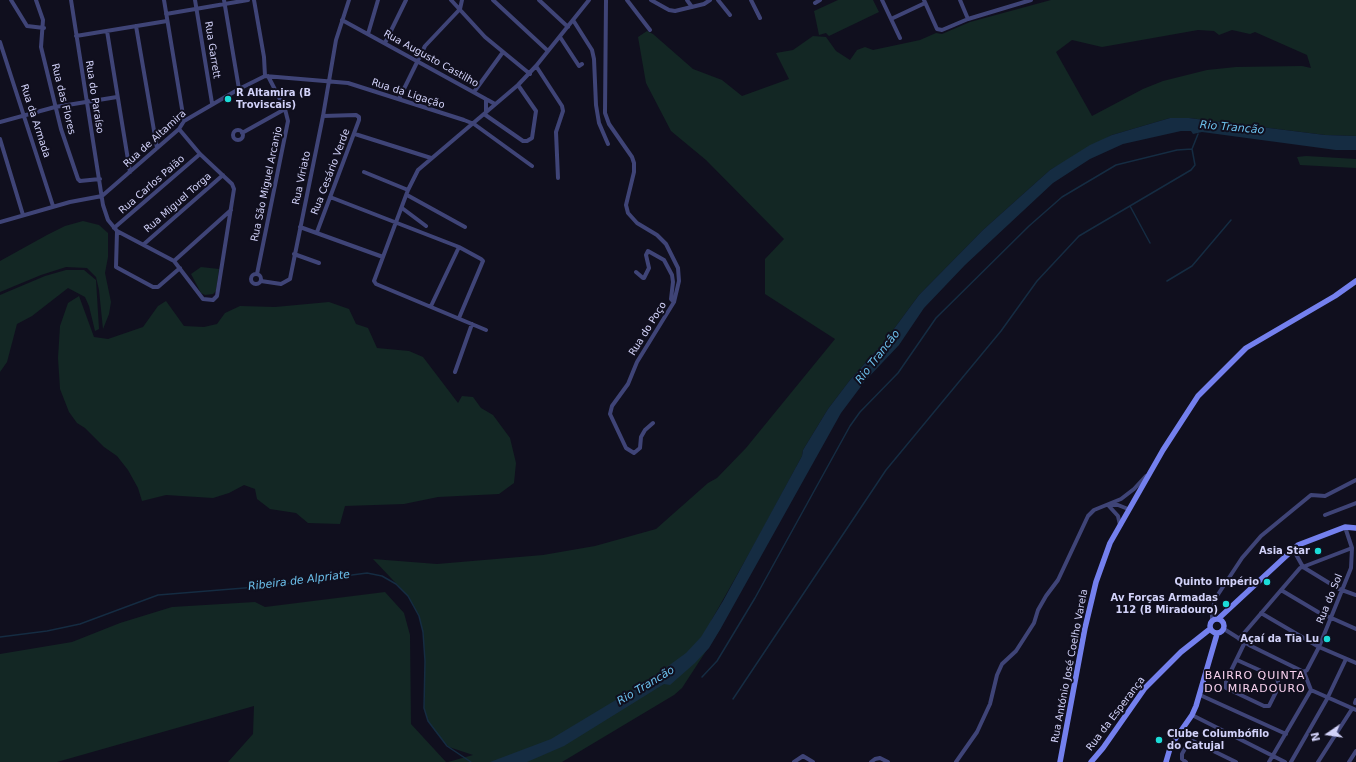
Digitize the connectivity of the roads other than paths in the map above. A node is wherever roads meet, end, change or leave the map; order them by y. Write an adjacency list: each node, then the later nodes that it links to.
1 (11, 0): 44 (street)
2 (36, 0): 44 (street, Rua das Flores)
3 (71, 0): 48 (street, Rua do Paraíso)
4 (164, 0): 34 (street)
5 (195, 0): 32 (street, Rua Garrett)
6 (248, 0): 27 (street)
7 (254, 0): 59 (street)
8 (348, 0): 39 (street, Rua Viriato)
9 (378, 0): 47 (street)
10 (406, 0): 52 (street)
11 (451, 0): 33 (street)
12 (462, 0): 33 (street)
13 (493, 0): 53 (street)
14 (539, 0): 43 (street)
15 (582, 0): 28 (street)
16 (606, 0): 117 (street, Rua do Poço)
17 (626, 0): 45 (street)
18 (651, 0): 31 (street)
19 (687, 0): 31 (street)
20 (710, 0): 31 (street)
21 (718, 0): 35 (street)
22 (751, 0): 36 (street)
23 (820, 0): 30 (street)
24 (882, 0): 37 (street)
25 (960, 0): 38 (street)
26 (1031, 0): 38 (street)
27 (224, 2): 32 (street); 62 (street)
28 (588, 2): 40 (street)
29 (924, 2): 37 (street); 38 (street)
30 (815, 3)
31 (692, 7)
32 (197, 9): 34 (street); 68 (street, Rua Garrett)
33 (460, 10): 54 (street); 55 (street)
34 (166, 14): 41 (street)
35 (730, 15)
36 (760, 18)
37 (891, 19): 50 (street)
38 (968, 19)
39 (342, 20): 47 (street, Rua Augusto Castilho); 60 (street, Rua Viriato)
40 (573, 20): 43 (street); 82 (street)
41 (167, 21): 42 (street); 75 (street)
42 (136, 26): 46 (street); 83 (street)
43 (568, 27): 49 (street)
44 (44, 28): 70 (street, Rua das Flores)
45 (650, 30)
46 (107, 31): 48 (street); 64 (street)
47 (368, 34): 52 (street, Rua Augusto Castilho)
48 (76, 36): 67 (street, Rua do Paraíso)
49 (560, 37): 53 (street); 56 (street)
50 (900, 38)
51 (0, 42): 73 (street, Rua da Armada)
52 (385, 43): 55 (street, Rua Augusto Castilho)
53 (548, 51): 57 (street)
54 (503, 52): 58 (street); 63 (street)
55 (417, 61): 63 (street, Rua Augusto Castilho); 65 (street)
56 (582, 64)
57 (536, 66): 58 (street); 90 (street)
58 (530, 74): 61 (street)
59 (266, 76): 60 (street, Rua da Ligação); 62 (street, Rua de Altamira); 71 (street, Rua São Miguel Arcanjo)
60 (328, 80): 65 (street, Rua da Ligação); 74 (street, Rua Viriato)
61 (518, 85): 69 (street); 72 (street)
62 (239, 89): 68 (street, Rua de Altamira)
63 (474, 92): 66 (street, Rua Augusto Castilho)
64 (117, 97): 67 (street); 87 (street)
65 (399, 99): 77 (street, Rua da Ligação)
66 (486, 99): 69 (street, Rua Augusto Castilho); 72 (street, Rua Augusto Castilho)
67 (87, 102): 70 (street); 91 (street, Rua do Paraíso)
68 (212, 103): 75 (street, Rua de Altamira)
69 (495, 104): 72 (street)
70 (55, 107): 73 (street); 91 (street, Rua das Flores)
71 (285, 109): 79 (street); 114 (street, Rua São Miguel Arcanjo)
72 (485, 114): 77 (street)
73 (24, 115): 76 (street); 95 (street, Rua da Armada)
74 (323, 116): 80 (street, Rua Cesário Verde); 102 (street, Rua Viriato)
75 (184, 121): 78 (street, Rua de Altamira)
76 (0, 122)
77 (474, 124): 85 (street); 86 (street, Rua da Ligação)
78 (179, 128): 83 (street, Rua de Altamira); 84 (street)
79 (242, 133)
80 (355, 134): 85 (street); 94 (street, Rua Cesário Verde)
81 (0, 140): 98 (street)
82 (608, 144)
83 (157, 148): 87 (street, Rua de Altamira)
84 (200, 154): 89 (street); 104 (street, Rua Carlos Paião)
85 (431, 158): 92 (street)
86 (532, 166)
87 (130, 172): 93 (street, Rua de Altamira)
88 (364, 172): 92 (street)
89 (223, 175): 97 (street); 106 (street, Rua Miguel Torga)
90 (558, 178)
91 (100, 179): 93 (street, Rua do Paraíso)
92 (407, 192): 96 (street); 103 (street)
93 (102, 196): 95 (street); 104 (street, Rua do Paraíso)
94 (330, 197): 100 (street); 105 (street, Rua Cesário Verde)
95 (53, 206): 98 (street)
96 (402, 208): 100 (street); 101 (street)
97 (232, 210): 110 (street); 112 (street)
98 (23, 215): 99 (street)
99 (0, 222)
100 (397, 222): 107 (street); 109 (street)
101 (426, 226)
102 (300, 227): 105 (street); 108 (street, Rua Viriato)
103 (465, 227)
104 (116, 230): 106 (street); 112 (street)
105 (317, 232): 109 (street)
106 (144, 244): 110 (street)
107 (459, 247): 118 (street); 119 (street)
108 (294, 254): 111 (street); 115 (street, Rua Viriato)
109 (383, 257): 118 (street)
110 (174, 260): 112 (street)
111 (319, 263)
112 (180, 268)
113 (636, 272): 117 (street)
114 (257, 274): 115 (street); 115 (street)
115 (261, 281)
116 (1356, 281): 124 (street, Rua António José Coelho Varela)
117 (674, 302): 123 (street, Rua do Poço)
118 (431, 306): 119 (street)
119 (459, 318): 120 (street)
120 (472, 324): 121 (street); 122 (street)
121 (486, 330)
122 (455, 372)
123 (653, 423)
124 (1150, 471): 127 (street); 128 (street, Rua António José Coelho Varela)
125 (1355, 481): 141 (street)
126 (1356, 503): 129 (street)
127 (1108, 505): 128 (street); 130 (street); 166 (street)
128 (1128, 509): 130 (street, Rua António José Coelho Varela)
129 (1325, 514)
130 (1120, 525): 167 (street, Rua António José Coelho Varela)
131 (1345, 527): 132 (street); 133 (street); 134 (street, Rua do Sol)
132 (1356, 528)
133 (1292, 548): 135 (street); 141 (street)
134 (1352, 548): 135 (street); 137 (street, Rua do Sol)
135 (1303, 567): 136 (street); 137 (street)
136 (1281, 590): 139 (street); 140 (street)
137 (1342, 590): 138 (street); 140 (street, Rua do Sol)
138 (1356, 595)
139 (1261, 613): 146 (street); 148 (street)
140 (1331, 618): 144 (street); 148 (street, Rua do Sol)
141 (1217, 620): 142 (street); 143 (street)
142 (1210, 629): 145 (street); 168 (street, Rua da Esperança)
143 (1224, 629): 145 (street); 146 (street)
144 (1356, 629)
145 (1216, 634): 154 (street)
146 (1239, 638): 147 (street)
147 (1245, 642): 150 (street); 152 (street)
148 (1319, 647): 149 (street); 152 (street, Rua do Sol)
149 (1346, 658): 151 (street); 155 (street)
150 (1238, 660): 150 (street)
151 (1356, 663)
152 (1304, 672): 153 (street)
153 (1310, 690): 155 (street); 158 (street)
154 (1200, 695): 157 (street); 158 (street)
155 (1327, 699): 156 (street); 173 (street)
156 (1354, 709): 174 (street)
157 (1192, 715): 160 (street); 169 (street)
158 (1286, 734): 160 (street)
159 (1356, 751): 175 (street)
160 (1272, 756): 171 (street); 172 (street)
161 (1184, 760): 170 (street)
162 (796, 762): 163 (street)
163 (813, 762)
164 (871, 762): 165 (street)
165 (888, 762)
166 (956, 762)
167 (1060, 762)
168 (1091, 762)
169 (1166, 762)
170 (1236, 762)
171 (1269, 762)
172 (1285, 762)
173 (1291, 762)
174 (1318, 762)
175 (1349, 762)

